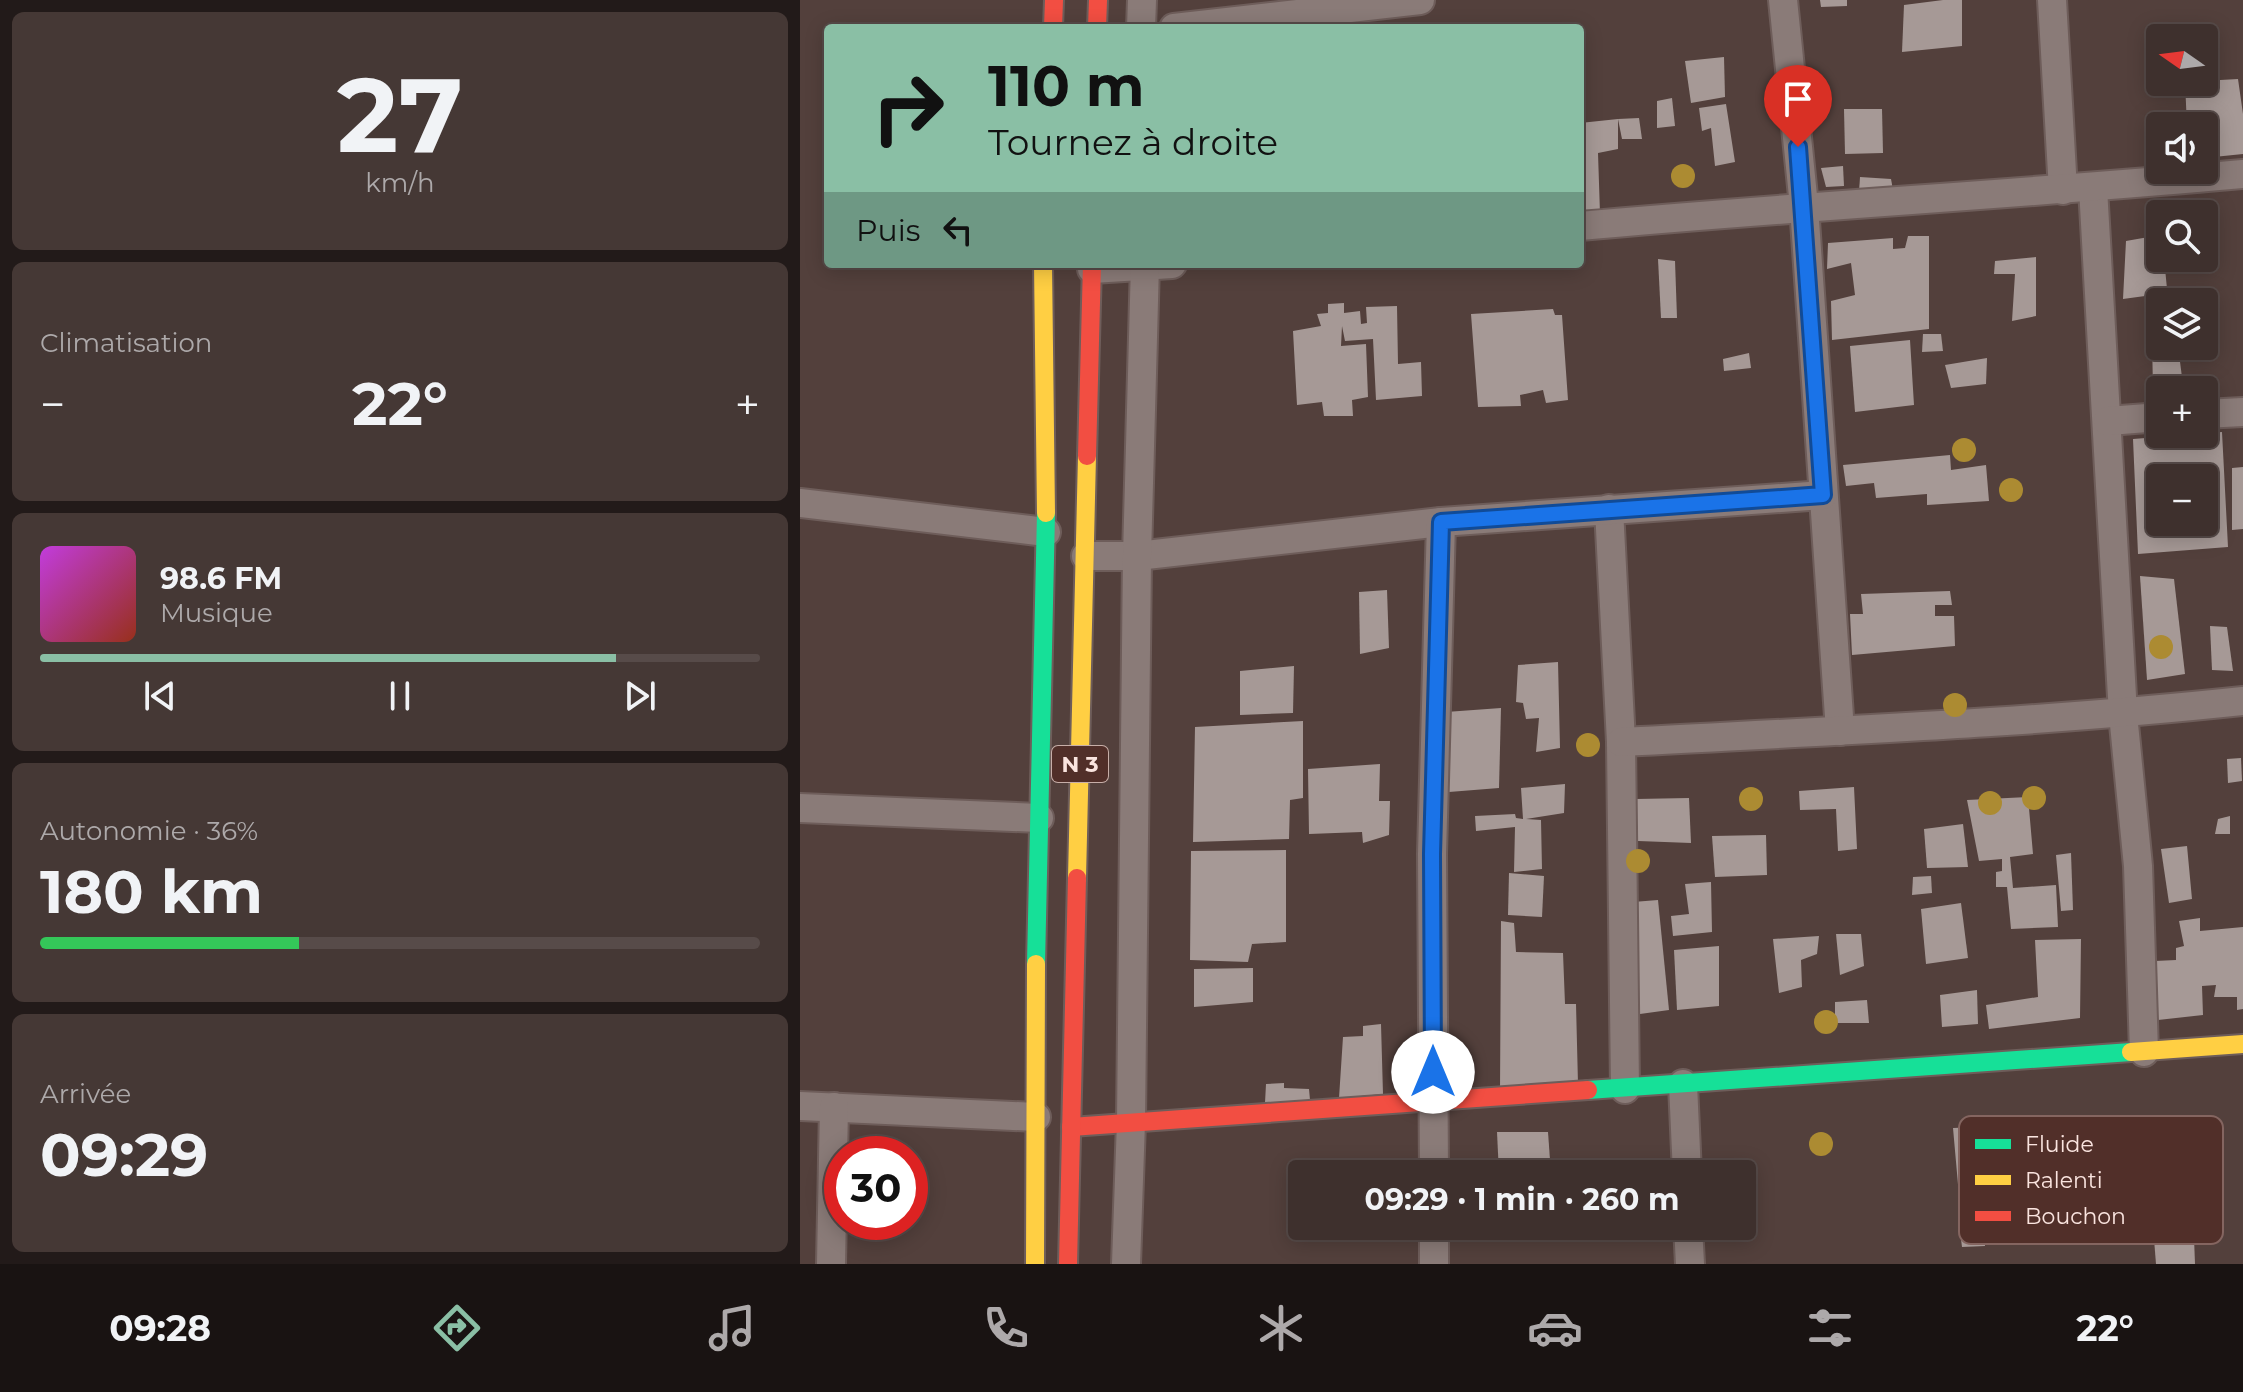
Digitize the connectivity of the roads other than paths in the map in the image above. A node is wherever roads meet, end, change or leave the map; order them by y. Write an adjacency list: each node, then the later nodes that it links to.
1 (1054, 0): 7 (main road)
2 (1098, 0): 8 (main road)
3 (1142, 0): 9 (street)
4 (1420, 0): 10 (street)
5 (1783, 0): 14 (street)
6 (2052, 0): 13 (street)
7 (1053, 24)
8 (1097, 24)
9 (1141, 24)
10 (1209, 24)
11 (2243, 174): 12 (street)
12 (2093, 188): 13 (street); 22 (street)
13 (2063, 190): 14 (street)
14 (1804, 206): 15 (street); 23 (street)
15 (1584, 226)
16 (1043, 268): 27 (main road, N 3)
17 (1092, 268): 28 (main road, N 3)
18 (1154, 268): 29 (street)
19 (2243, 412): 20 (street)
20 (2218, 413)
21 (2146, 418): 22 (street)
22 (2108, 421): 31 (street)
23 (1823, 495): 25 (street); 32 (street)
24 (800, 503): 27 (street)
25 (1609, 509): 26 (street); 33 (street)
26 (1441, 522): 29 (street); 40 (street)
27 (1046, 532): 35 (main road, N 3)
28 (1086, 556): 29 (street); 45 (main road, N 3)
29 (1137, 556): 44 (street)
30 (2243, 701): 31 (street)
31 (2123, 714): 32 (street); 37 (street)
32 (1840, 731): 33 (street)
33 (1621, 742): 39 (street)
34 (800, 808): 35 (street)
35 (1039, 818): 43 (main road, N 3)
36 (2243, 1044): 37 (main road)
37 (2144, 1052): 38 (main road)
38 (1683, 1084): 39 (main road); 47 (street)
39 (1625, 1089): 40 (main road)
40 (1433, 1103): 44 (main road); 46 (street)
41 (800, 1106): 42 (street)
42 (834, 1107): 43 (street); 50 (street)
43 (1036, 1117): 51 (main road, N 3)
44 (1131, 1122): 45 (main road); 53 (street)
45 (1071, 1127): 52 (main road, N 3)
46 (1434, 1160)
47 (1686, 1160)
48 (1434, 1240): 54 (street)
49 (1689, 1240): 55 (street)
50 (831, 1264)
51 (1035, 1264)
52 (1068, 1264)
53 (1126, 1264)
54 (1434, 1264)
55 (1690, 1264)

